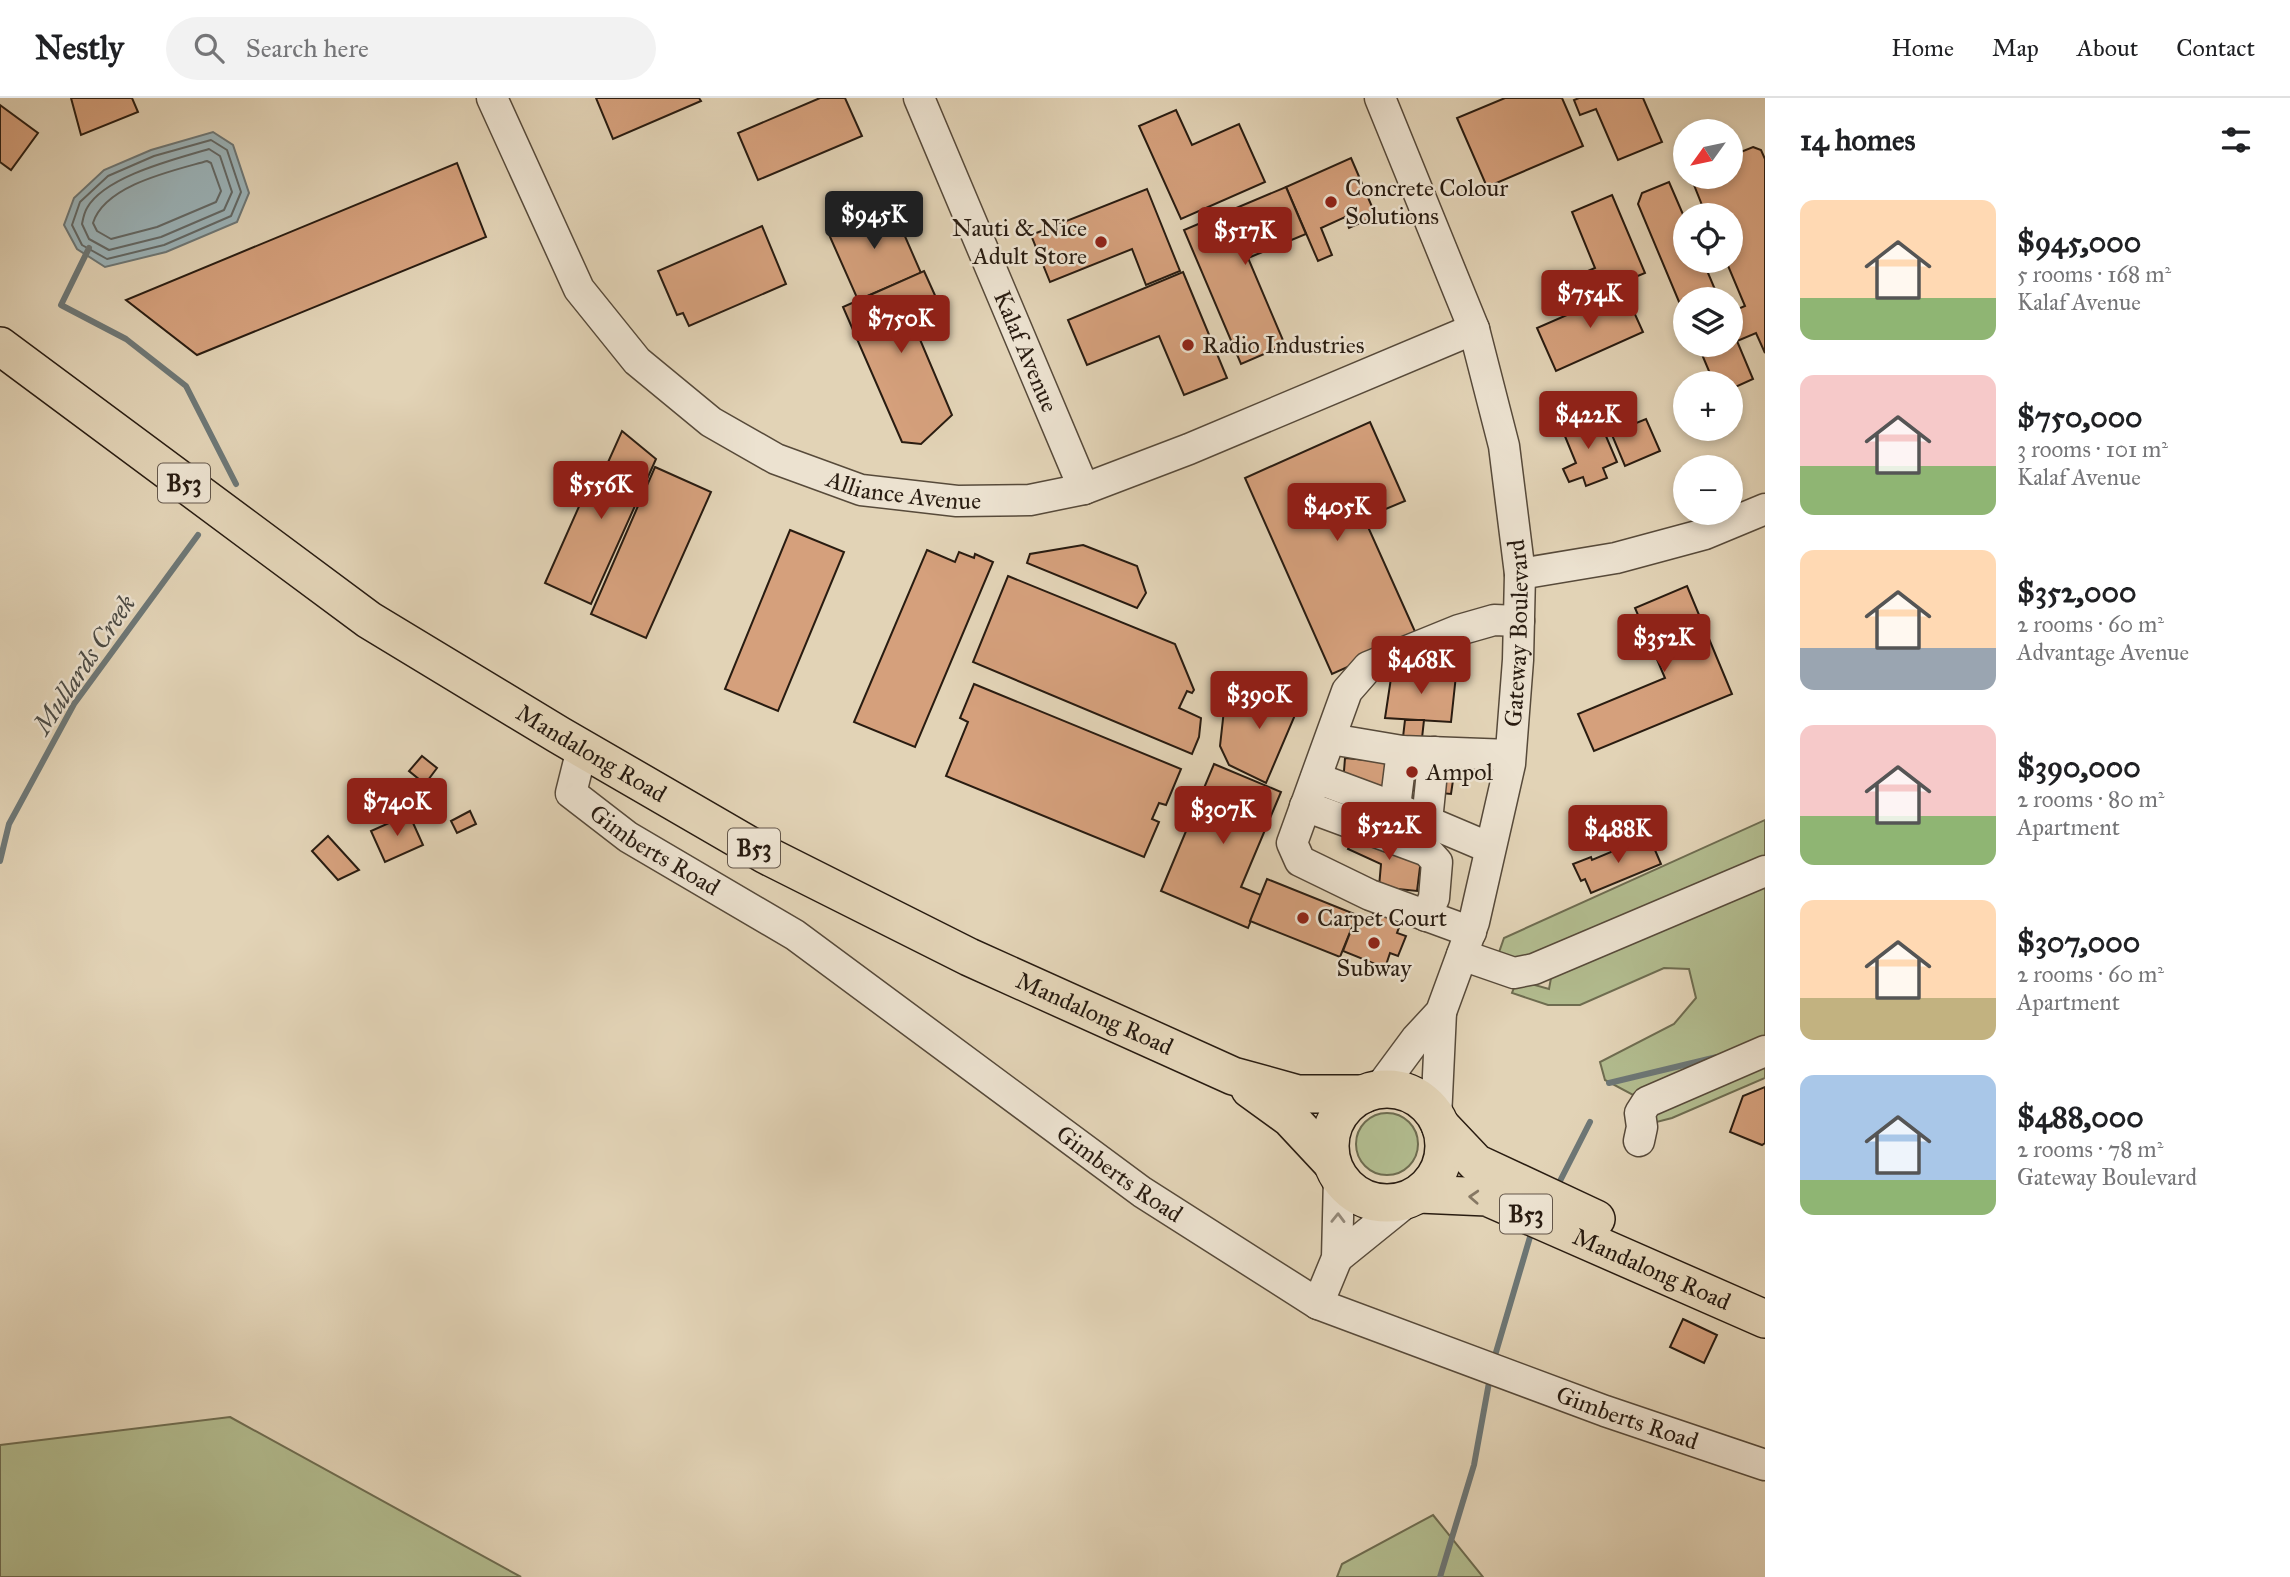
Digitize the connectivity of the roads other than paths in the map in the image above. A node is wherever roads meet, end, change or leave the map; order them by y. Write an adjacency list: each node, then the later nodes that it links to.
1 (492, 98): 6 (street, Alliance Avenue)
2 (919, 98): 6 (street, Kalaf Avenue)
3 (1380, 98): 4 (street, Gateway Boulevard)
4 (1474, 329): 6 (street, Alliance Avenue); 8 (street, Gateway Boulevard)
5 (0, 346): 12 (main road, Mandalong Road / B53)
6 (1084, 489)
7 (1765, 509): 8 (street)
8 (1520, 574): 9 (street, Gateway Boulevard)
9 (1519, 621): 10 (street); 15 (street, Gateway Boulevard)
10 (1331, 739): 11 (street); 16 (street)
11 (1367, 745): 13 (street); 17 (street)
12 (582, 749): 27 (main road, Mandalong Road / B53); 35 (street, Gimberts Road)
13 (1402, 751): 14 (street); 19 (street)
14 (1434, 752): 15 (street); 20 (street)
15 (1510, 755): 21 (street, Gateway Boulevard)
16 (1316, 778): 17 (street); 18 (street)
17 (1361, 795): 19 (street)
18 (1305, 806): 23 (street); 23 (street)
19 (1395, 807): 20 (street)
20 (1427, 821): 21 (street)
21 (1490, 848): 24 (street, Gateway Boulevard)
22 (1765, 871): 24 (street)
23 (1426, 916): 24 (street)
24 (1466, 944): 25 (street, Gateway Boulevard)
25 (1441, 1012): 28 (street, Gateway Boulevard); 29 (street, Gateway Boulevard)
26 (1765, 1051): 30 (street)
27 (1233, 1076): 28 (main road, Mandalong Road / B53); 31 (main road, Mandalong Road / B53)
28 (1372, 1092): 29 (main road, B53); 31 (main road)
29 (1438, 1121): 32 (main road); 34 (main road, Mandalong Road / B53)
30 (1640, 1141)
31 (1336, 1170): 32 (main road, B53); 33 (street, one-way to 31)
32 (1414, 1196): 33 (street); 36 (main road, Mandalong Road / B53, one-way to 32)
33 (1337, 1258): 35 (street)
34 (1765, 1297)
35 (1318, 1304): 37 (street, Gimberts Road)
36 (1765, 1319)
37 (1765, 1465)

